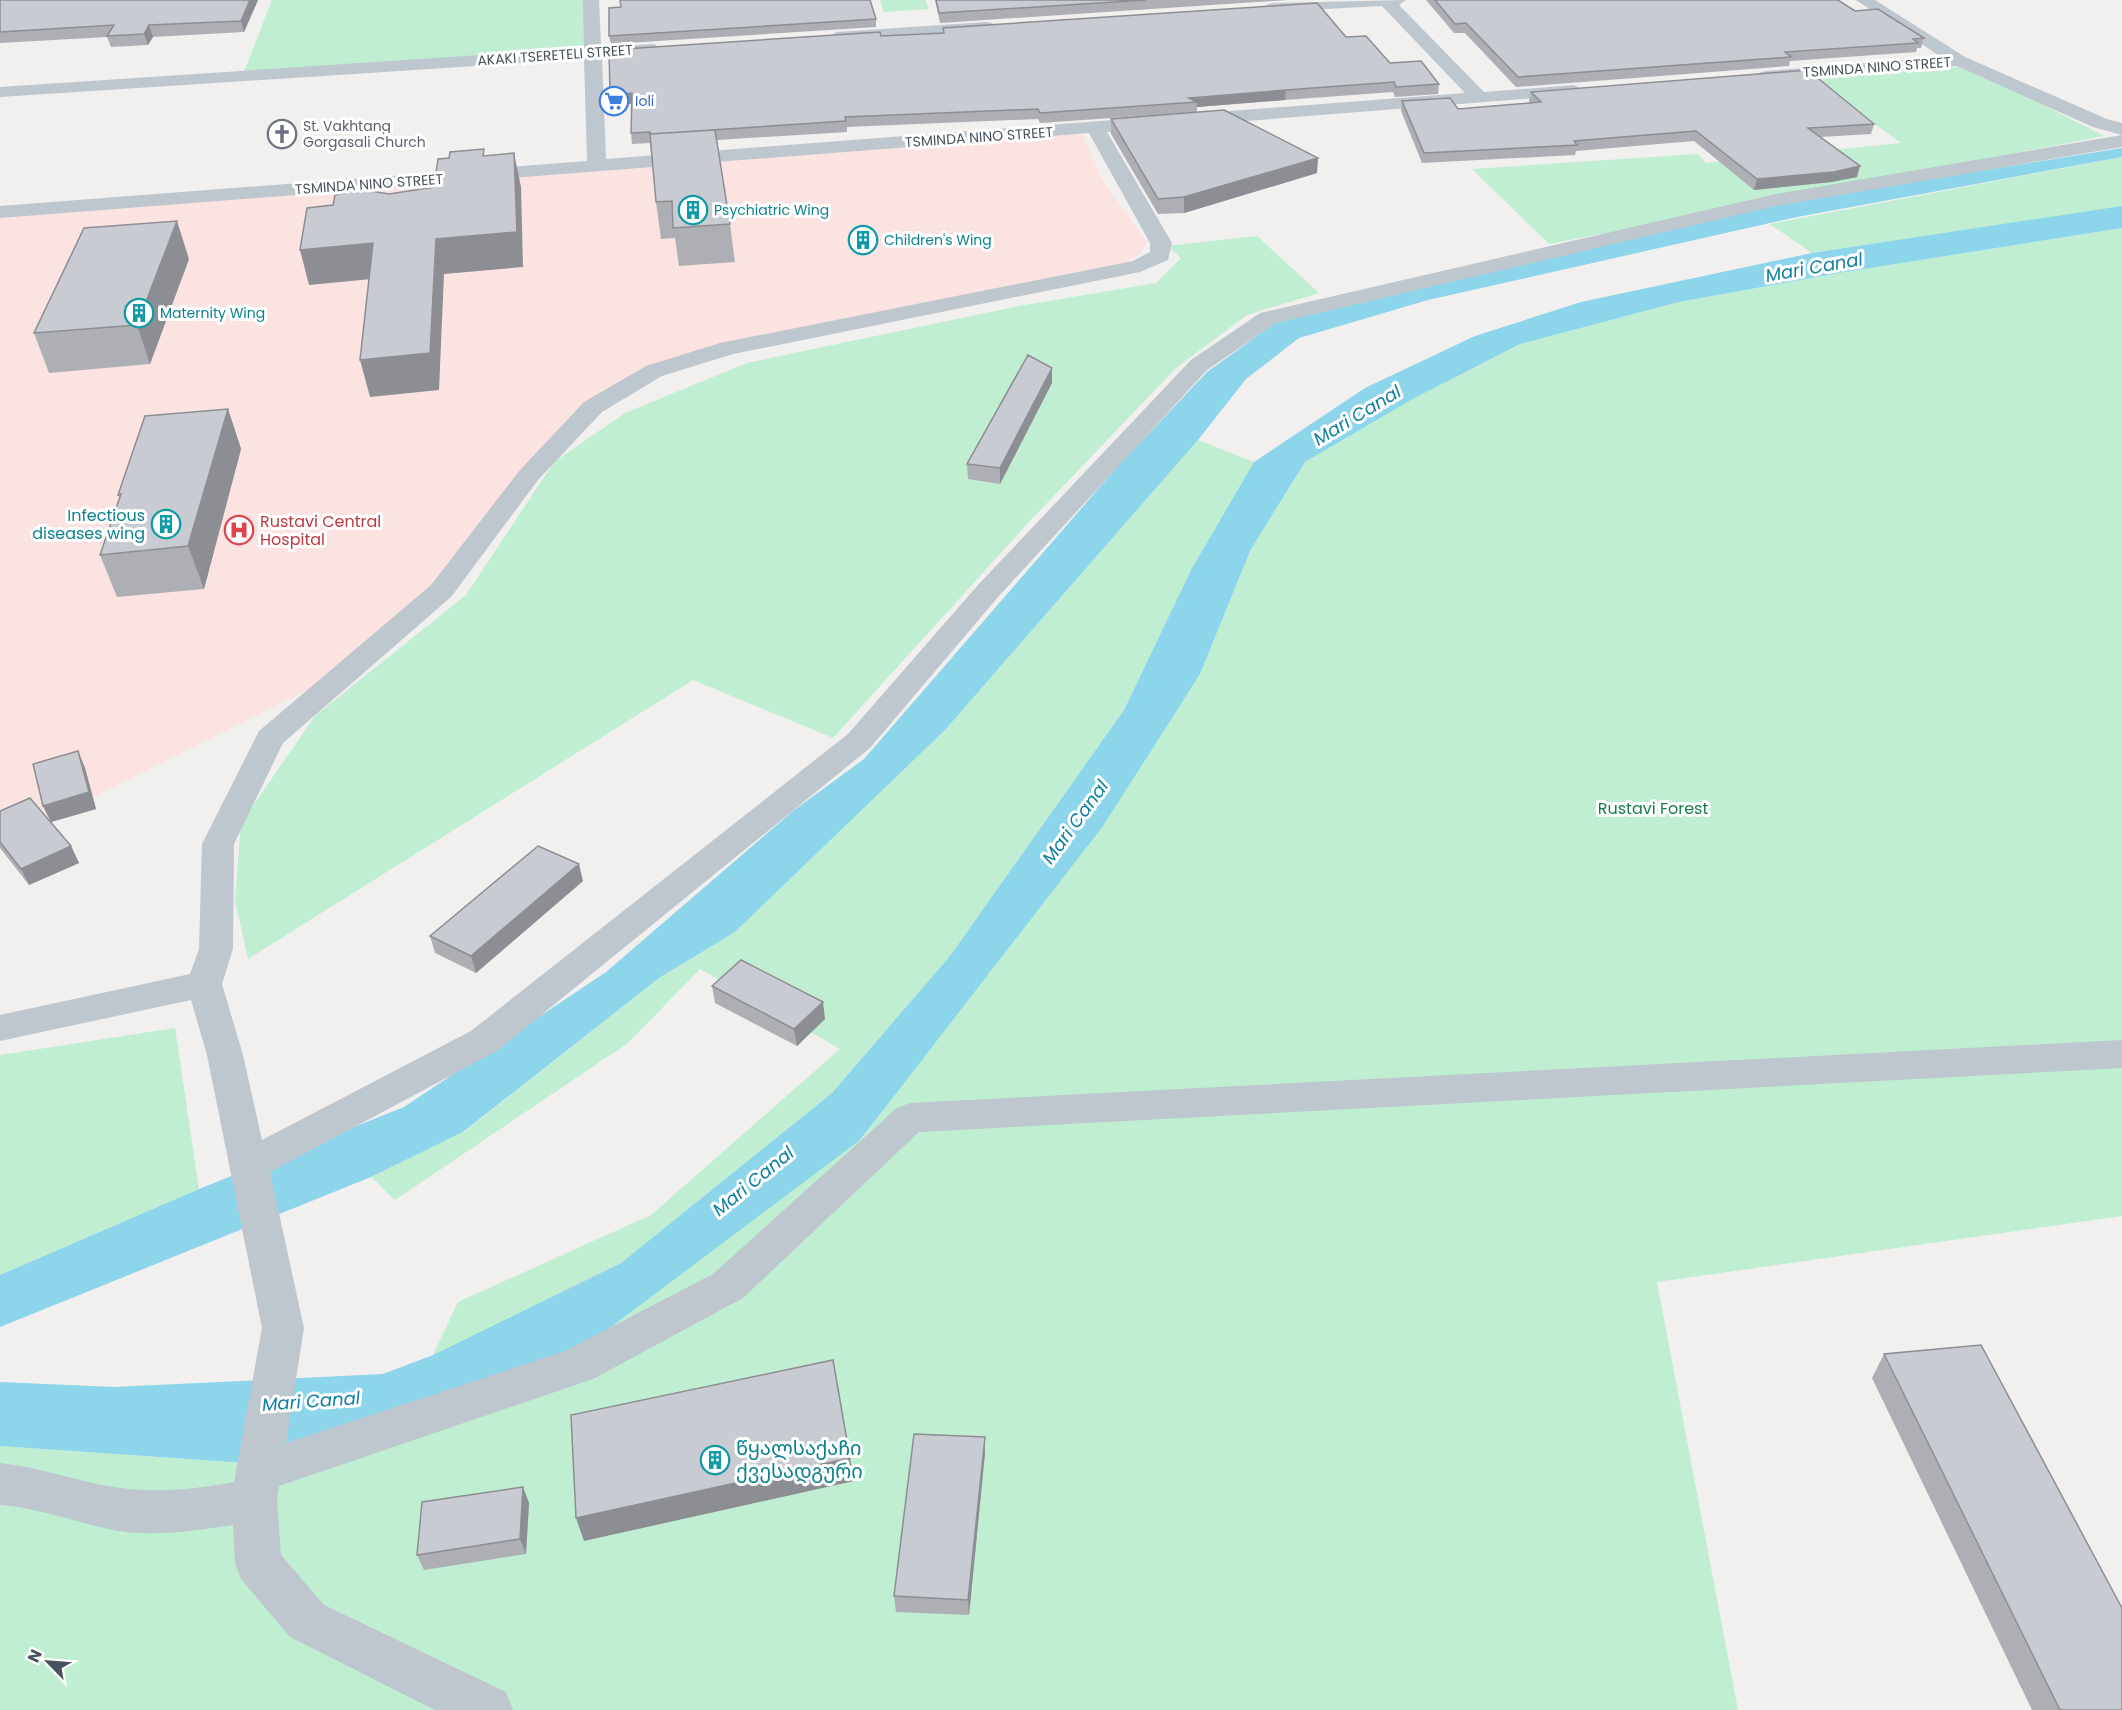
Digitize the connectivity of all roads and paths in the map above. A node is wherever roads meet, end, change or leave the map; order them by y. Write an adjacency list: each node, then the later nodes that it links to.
1 (591, 0): 9 (street)
2 (1385, 0): 3 (street); 5 (street); 14 (street)
3 (1398, 0)
4 (1864, 0): 10 (street)
5 (1256, 9)
6 (1007, 26): 7 (street)
7 (818, 38)
8 (676, 48): 9 (street, AKAKI TSERETELI STREET)
9 (593, 53): 13 (street, AKAKI TSERETELI STREET); 18 (street)
10 (1959, 60): 11 (street, TSMINDA NINO STREET); 16 (street)
11 (1751, 77)
12 (1586, 90): 14 (street, TSMINDA NINO STREET)
13 (0, 92)
14 (1480, 98): 15 (street, TSMINDA NINO STREET)
15 (1095, 128): 18 (street, TSMINDA NINO STREET); 20 (street)
16 (2122, 129)
17 (2122, 141): 23 (street)
18 (597, 166): 19 (street, TSMINDA NINO STREET)
19 (0, 213)
20 (204, 984): 21 (street); 23 (street)
21 (0, 1028)
22 (2122, 1054): 24 (street)
23 (249, 1165): 24 (street)
24 (257, 1480): 25 (street); 26 (street)
25 (0, 1484)
26 (488, 1710)

